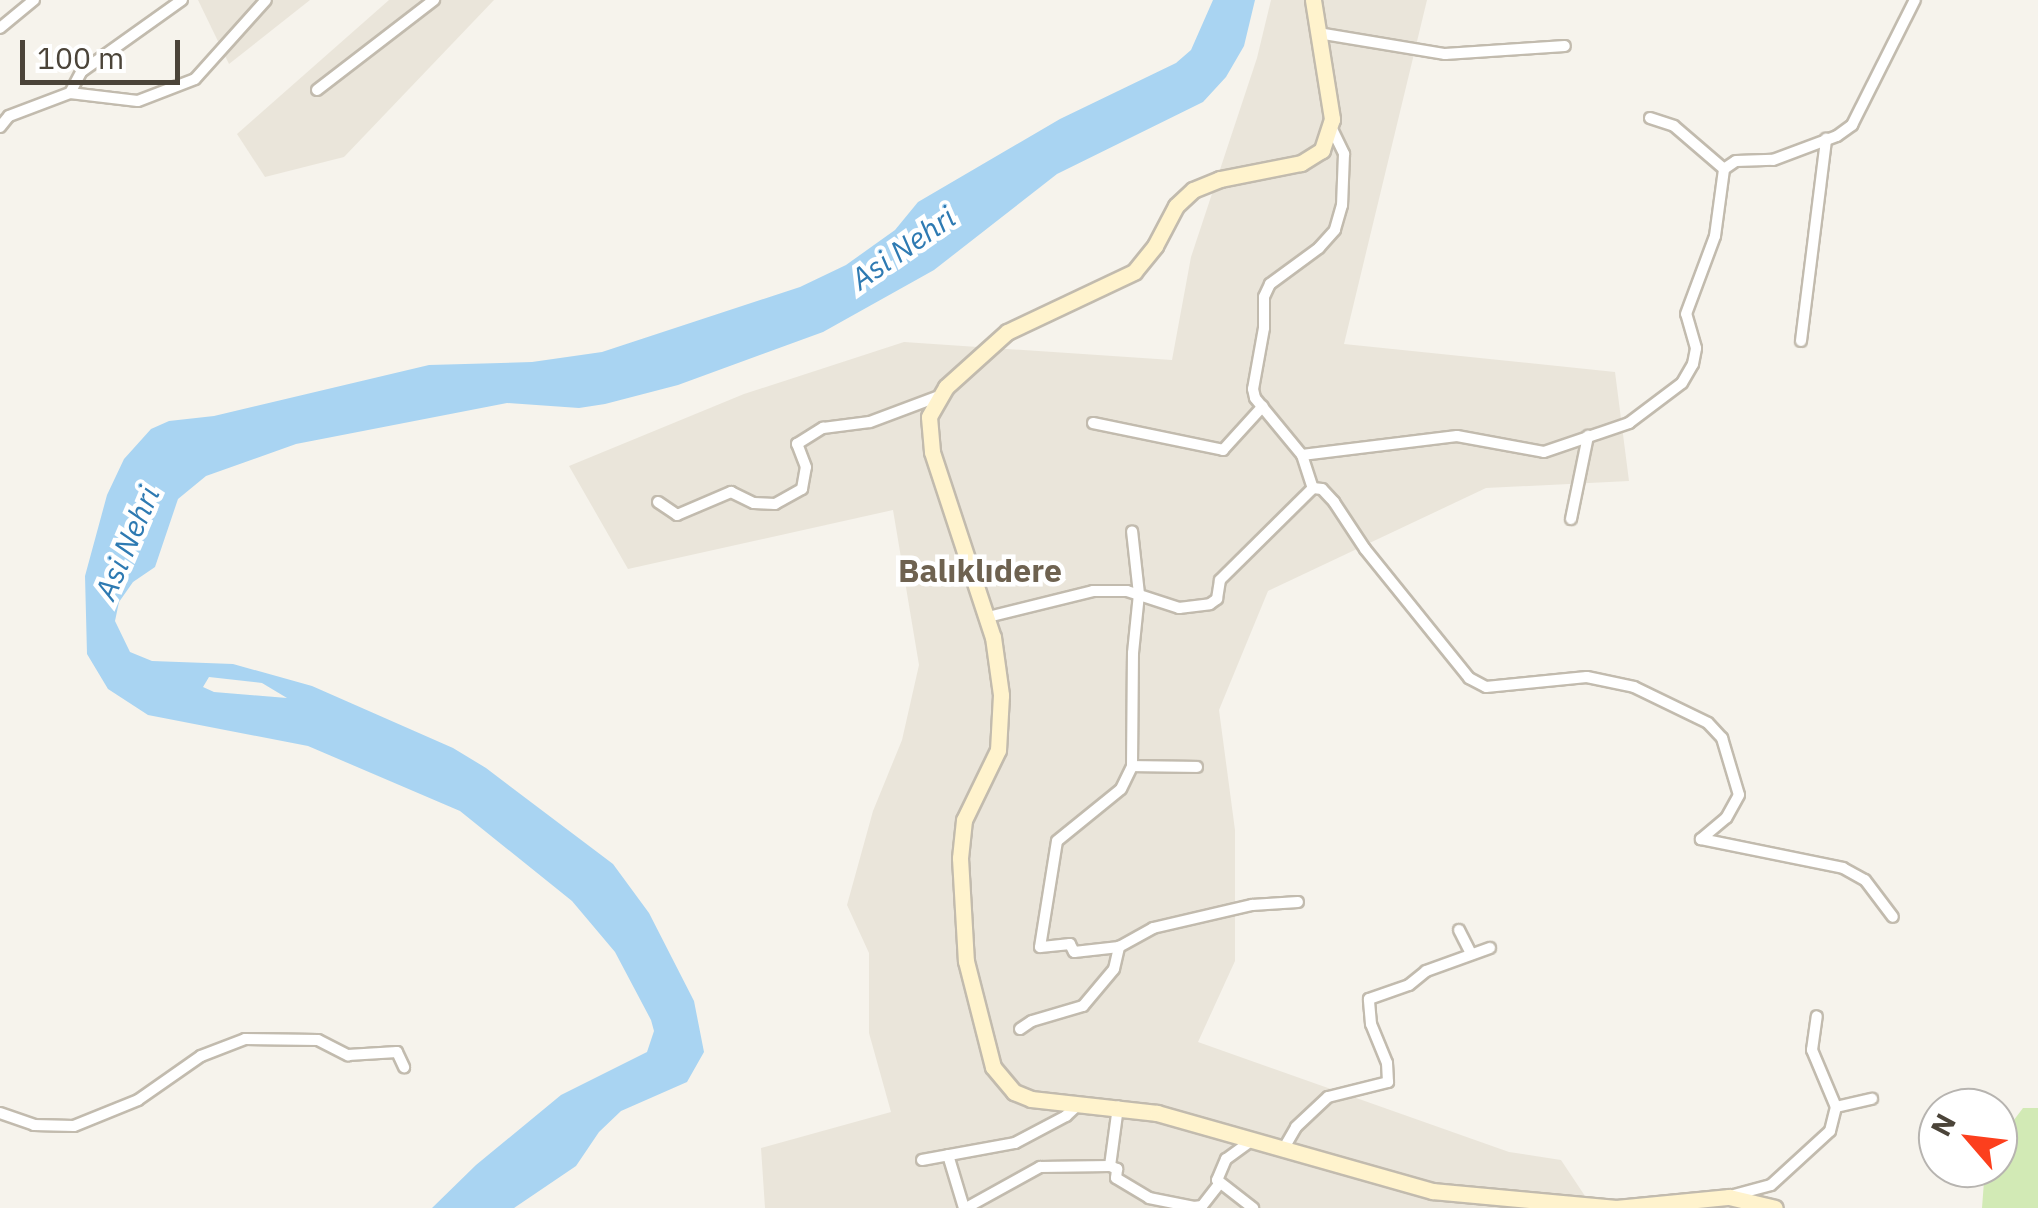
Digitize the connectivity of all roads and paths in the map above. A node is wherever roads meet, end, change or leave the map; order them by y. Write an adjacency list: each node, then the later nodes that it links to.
1 (34, 0): 7 (street)
2 (182, 0): 11 (street)
3 (266, 0): 11 (street)
4 (434, 0): 10 (street)
5 (1313, 0): 8 (main road)
6 (1915, 0): 15 (street)
7 (0, 28)
8 (1318, 34): 9 (street); 14 (main road)
9 (1566, 46)
10 (317, 90)
11 (70, 93): 13 (street)
12 (1650, 118): 16 (street)
13 (0, 126)
14 (1332, 129): 18 (main road); 19 (street)
15 (1826, 138): 16 (street); 17 (street)
16 (1724, 170): 21 (street)
17 (1801, 341)
18 (940, 396): 24 (street); 28 (main road)
19 (1263, 406): 20 (street); 22 (street)
20 (1093, 423)
21 (1588, 436): 22 (street); 25 (street)
22 (1302, 455): 23 (street)
23 (1313, 488): 27 (street); 32 (street)
24 (658, 502)
25 (1572, 519)
26 (1132, 532): 27 (street)
27 (1140, 594): 28 (street); 29 (street)
28 (988, 617): 41 (main road)
29 (1132, 766): 30 (street); 34 (street)
30 (1197, 767)
31 (1298, 902): 34 (street)
32 (1893, 918)
33 (1460, 930): 36 (street)
34 (1119, 948): 38 (street)
35 (1490, 948): 36 (street)
36 (1470, 954): 46 (street)
37 (1817, 1016): 43 (street)
38 (1020, 1029)
39 (404, 1066): 44 (street)
40 (1872, 1099): 43 (street)
41 (1078, 1105): 42 (main road); 47 (street)
42 (1118, 1107): 45 (main road); 49 (street)
43 (1836, 1107): 51 (street)
44 (0, 1113)
45 (1250, 1141): 46 (main road); 50 (street)
46 (1284, 1148): 51 (main road)
47 (948, 1155): 48 (street); 53 (street)
48 (922, 1160)
49 (1110, 1166): 52 (street); 53 (street)
50 (1219, 1184): 52 (street); 54 (street)
51 (1729, 1197): 55 (main road)
52 (1146, 1203)
53 (965, 1208)
54 (1253, 1208)
55 (1775, 1208)

